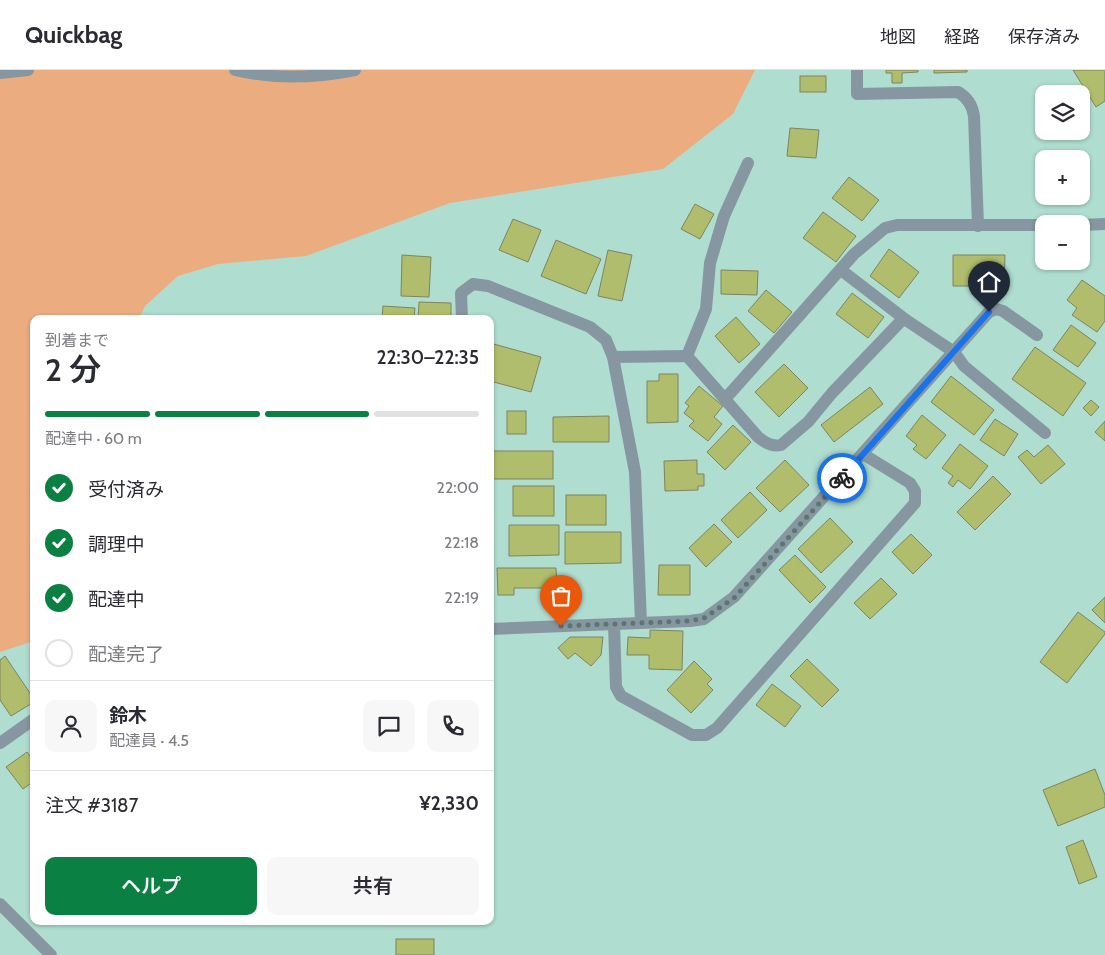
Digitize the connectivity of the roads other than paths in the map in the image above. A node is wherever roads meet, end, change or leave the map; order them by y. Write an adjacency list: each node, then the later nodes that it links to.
1 (28, 70): 5 (street)
2 (235, 70): 3 (street)
3 (355, 70)
4 (857, 70): 10 (street)
5 (0, 73)
6 (748, 163): 16 (street)
7 (1105, 224): 9 (street)
8 (1035, 225): 10 (street)
9 (1090, 225)
10 (978, 226): 11 (street)
11 (841, 270): 13 (street); 18 (street)
12 (462, 315): 17 (street)
13 (906, 320): 15 (street); 18 (street)
14 (1038, 335): 15 (street)
15 (954, 352): 19 (street); 20 (street)
16 (687, 356): 17 (street); 18 (street)
17 (613, 358): 21 (street)
18 (725, 399)
19 (1045, 433)
20 (864, 454): 21 (street); 22 (street)
21 (641, 622): 22 (street)
22 (614, 624): 23 (street)
23 (494, 629)
24 (30, 722): 25 (street)
25 (0, 743)
26 (0, 904): 27 (street)
27 (51, 955)

